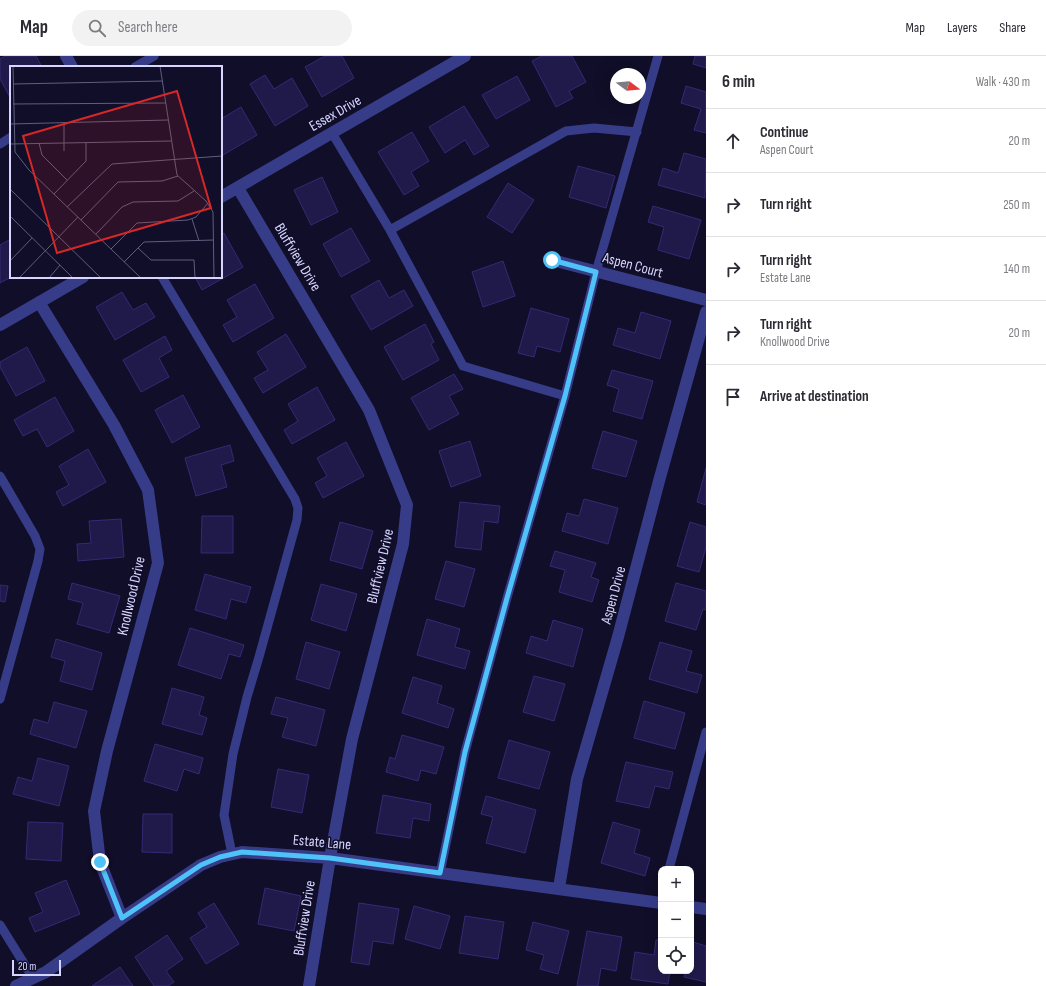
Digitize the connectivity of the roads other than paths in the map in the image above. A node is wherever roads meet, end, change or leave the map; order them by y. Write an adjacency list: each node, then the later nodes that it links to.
1 (66, 56): 5 (street)
2 (154, 56): 6 (lane)
3 (465, 56): 8 (street, Essex Drive)
4 (658, 56): 7 (lane)
5 (71, 66)
6 (137, 66)
7 (637, 132): 13 (lane); 15 (lane)
8 (332, 133): 11 (street, Essex Drive); 13 (lane)
9 (10, 139): 10 (lane)
10 (0, 144)
11 (238, 188): 12 (street, Essex Drive); 27 (street, Bluffview Drive)
12 (222, 196)
13 (390, 230): 22 (lane)
14 (552, 260): 15 (street, Aspen Court)
15 (596, 272): 18 (street, Aspen Court); 22 (lane)
16 (81, 278): 19 (street)
17 (163, 278): 26 (lane)
18 (706, 300)
19 (40, 302): 21 (street); 34 (street, Knollwood Drive)
20 (706, 312): 30 (street, Aspen Drive)
21 (0, 325)
22 (565, 396): 29 (lane)
23 (0, 476): 24 (lane)
24 (0, 699)
25 (706, 732): 28 (lane)
26 (232, 854): 27 (street, Estate Lane); 34 (street, Estate Lane)
27 (330, 858): 29 (street, Estate Lane); 38 (street, Bluffview Drive)
28 (670, 866)
29 (440, 873): 30 (street, Estate Lane)
30 (559, 888): 31 (street, Estate Lane)
31 (658, 902)
32 (694, 907): 33 (street)
33 (706, 909)
34 (122, 918): 36 (street, Estate Lane)
35 (0, 926): 36 (lane)
36 (33, 978): 37 (street, Estate Lane)
37 (16, 986)
38 (308, 986)

